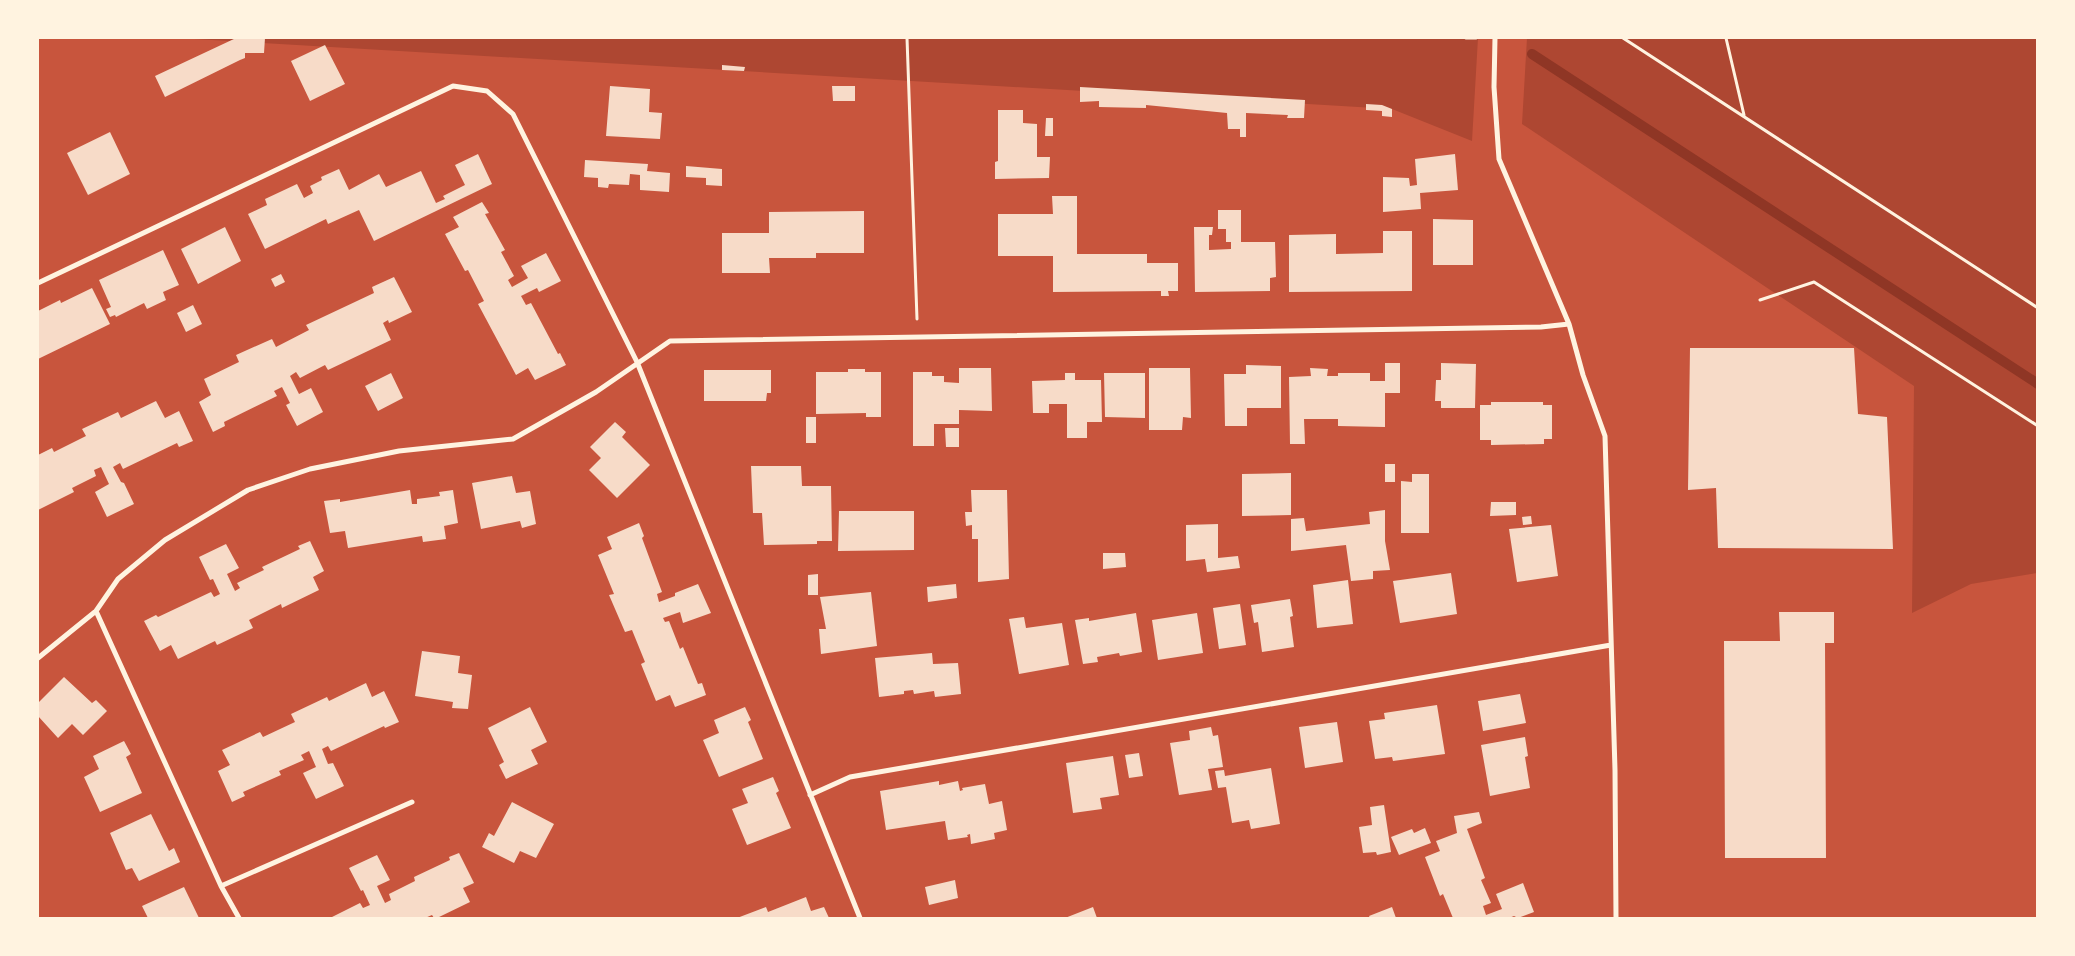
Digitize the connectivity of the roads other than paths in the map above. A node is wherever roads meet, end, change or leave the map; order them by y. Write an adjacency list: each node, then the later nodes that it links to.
1 (1495, 38): 3 (street)
2 (38, 284): 4 (street)
3 (1568, 324): 4 (street); 6 (street)
4 (637, 362): 5 (street); 8 (street)
5 (96, 611): 7 (street); 10 (street)
6 (1611, 645): 8 (street); 13 (street)
7 (38, 658)
8 (810, 795): 12 (street)
9 (412, 802): 10 (street)
10 (221, 886): 11 (street)
11 (239, 918)
12 (860, 918)
13 (1616, 918)

